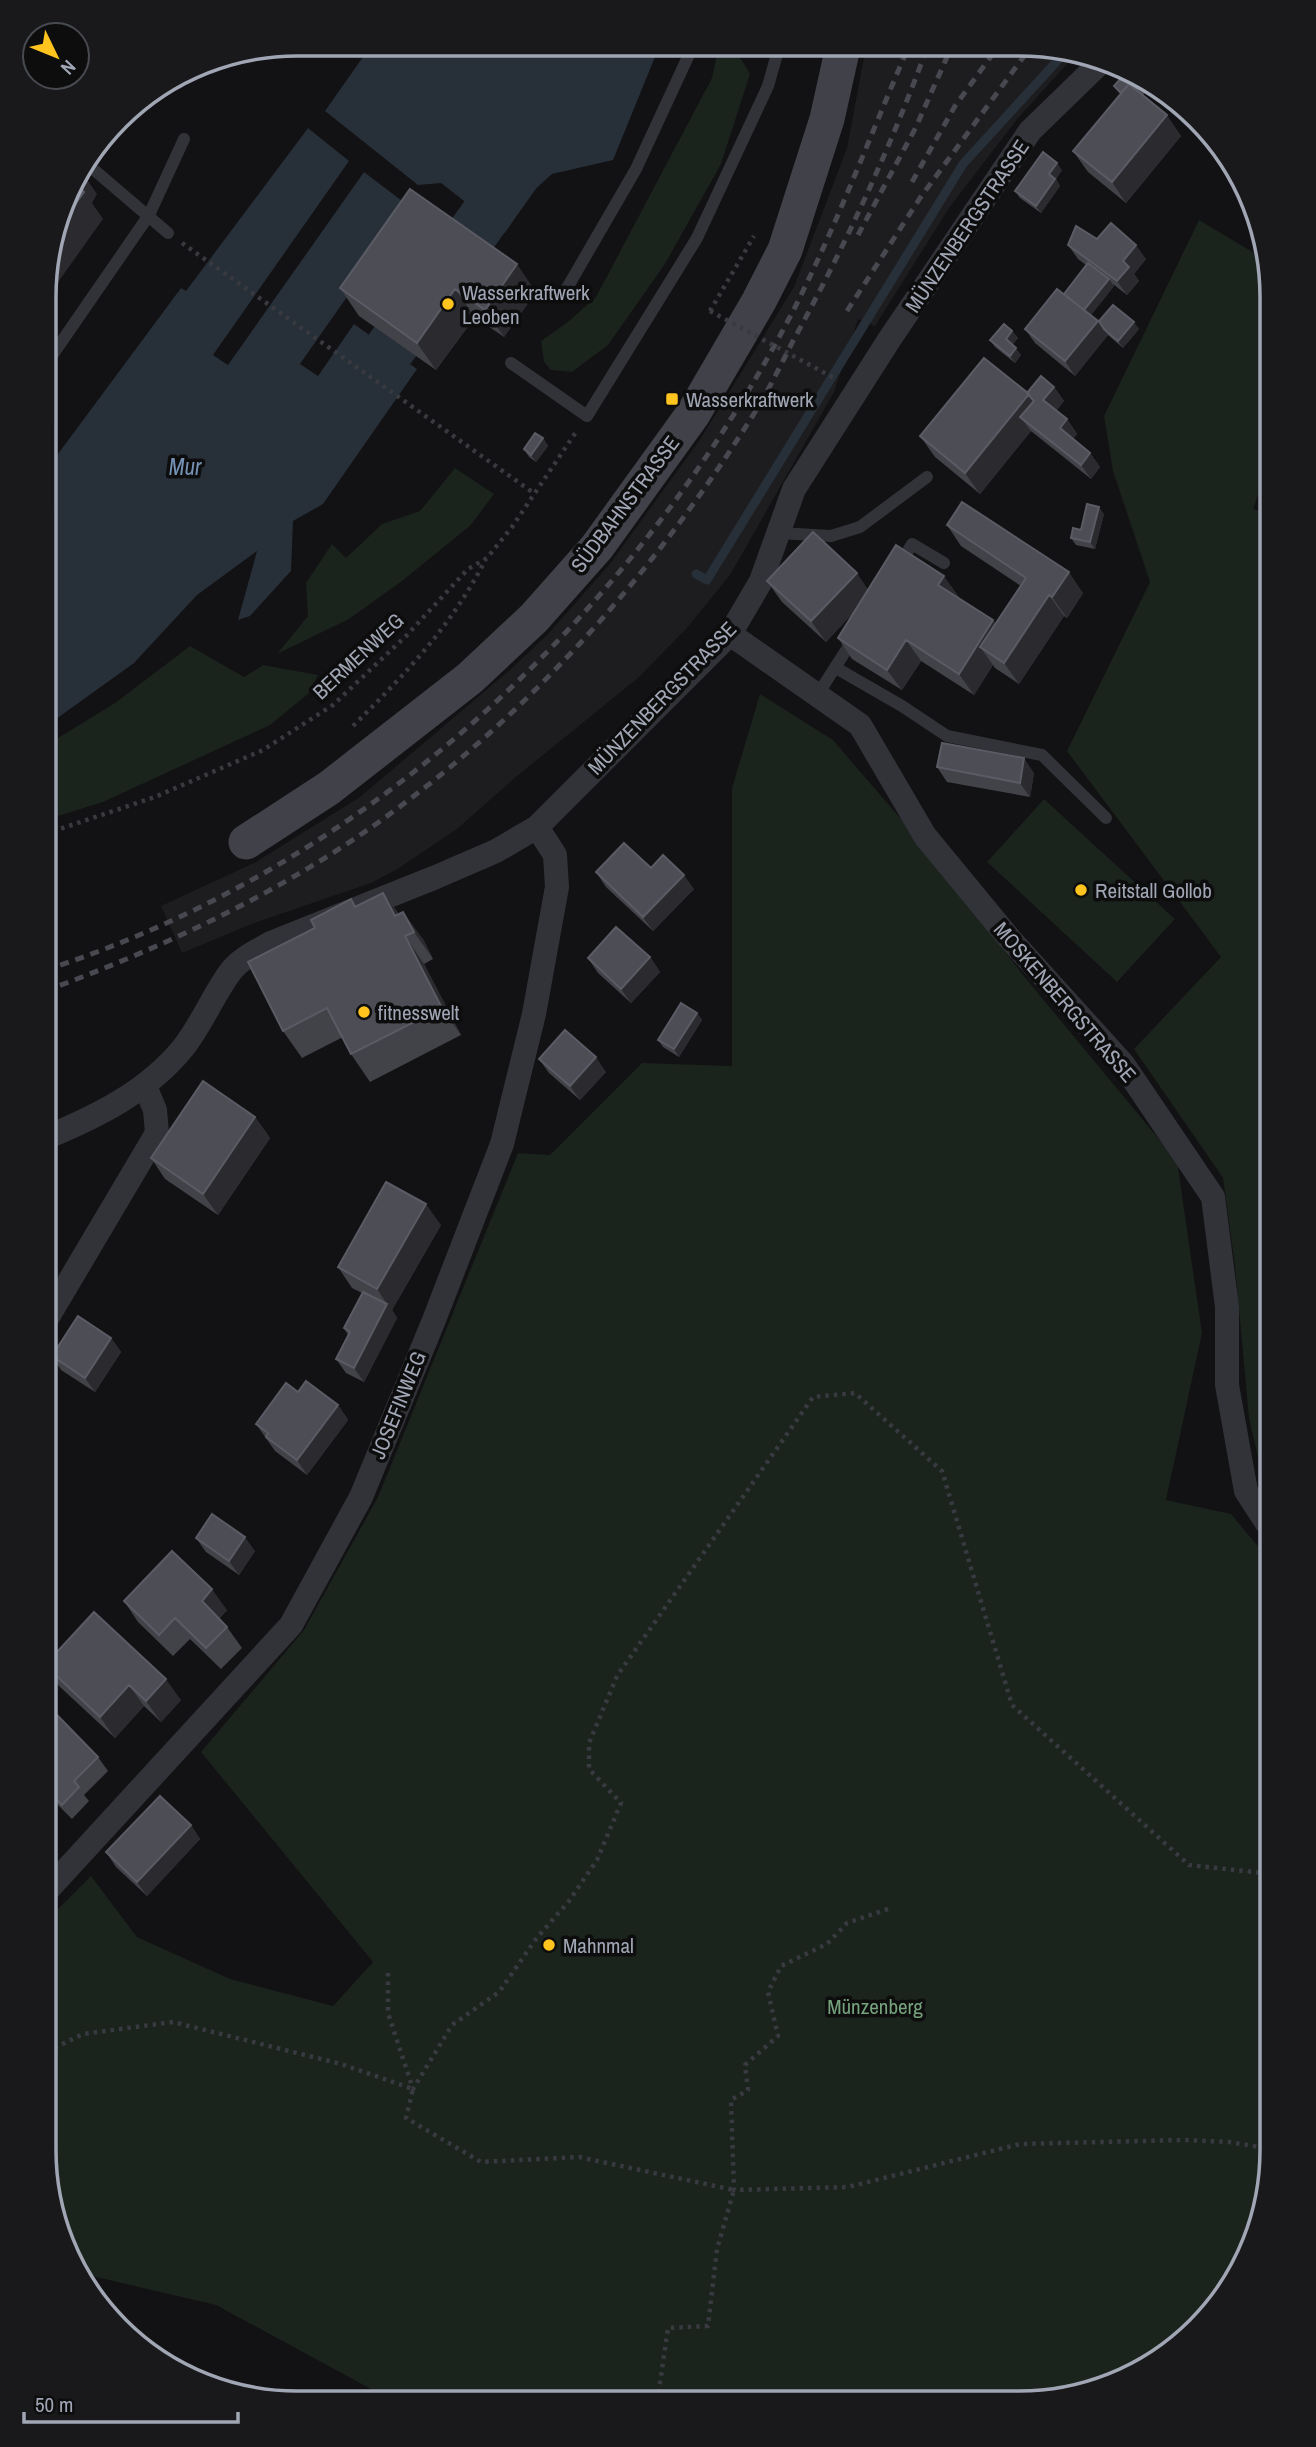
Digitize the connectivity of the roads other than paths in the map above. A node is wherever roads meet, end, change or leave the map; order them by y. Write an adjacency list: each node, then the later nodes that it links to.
1 (688, 56): 9 (lane)
2 (776, 56): 11 (lane)
3 (841, 56): 22 (main road, SÜDBAHNSTRASSE)
4 (1095, 68): 13 (street, MÜNZENBERGSTRASSE)
5 (184, 139): 7 (lane)
6 (93, 169): 7 (lane)
7 (149, 215): 8 (lane); 10 (lane)
8 (168, 233)
9 (563, 295)
10 (56, 350)
11 (511, 363)
12 (927, 477): 13 (lane)
13 (779, 533): 17 (street, MÜNZENBERGSTRASSE)
14 (944, 563): 15 (lane)
15 (892, 577)
16 (858, 631): 18 (lane)
17 (730, 634): 19 (street, MOSKENBERGSTRASSE); 21 (street, MÜNZENBERGSTRASSE)
18 (836, 668): 19 (lane); 20 (lane)
19 (818, 694): 26 (street, MOSKENBERGSTRASSE)
20 (1106, 818)
21 (537, 827): 23 (street, MÜNZENBERGSTRASSE); 27 (street, JOSEFINWEG)
22 (246, 842)
23 (145, 1086): 24 (street, MÜNZENBERGSTRASSE); 25 (street)
24 (56, 1134)
25 (56, 1303)
26 (1259, 1512)
27 (56, 1881)

